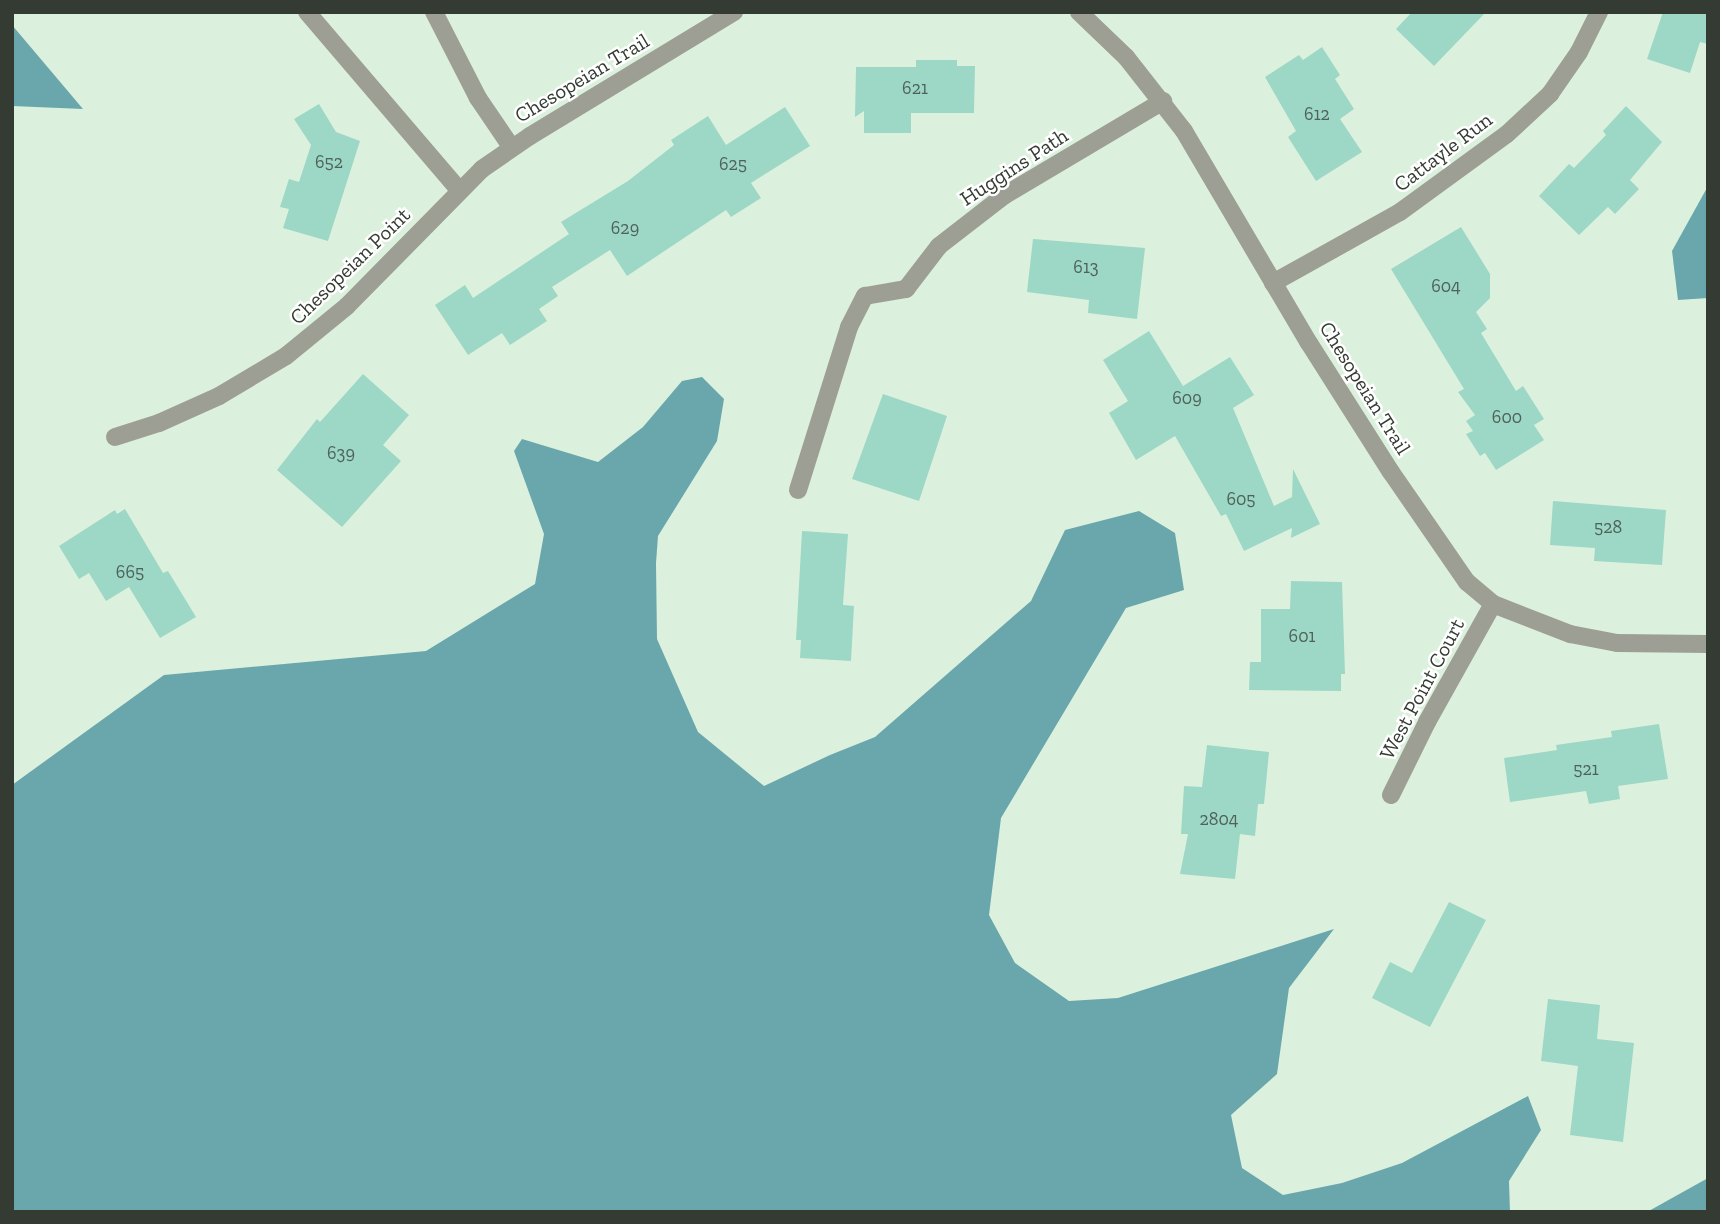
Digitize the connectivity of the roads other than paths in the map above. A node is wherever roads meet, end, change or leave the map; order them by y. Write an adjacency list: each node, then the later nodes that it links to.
1 (307, 12): 8 (street)
2 (433, 12): 7 (street)
3 (734, 12): 7 (street, Chesopeian Trail)
4 (1079, 12): 6 (street, Chesopeian Trail)
5 (1599, 12): 9 (street, Cattayle Run)
6 (1163, 101): 9 (street, Chesopeian Trail); 11 (street, Huggins Path)
7 (512, 148): 8 (street, Chesopeian Trail)
8 (460, 191): 10 (street, Chesopeian Point)
9 (1273, 283): 12 (street, Chesopeian Trail)
10 (115, 437)
11 (798, 490)
12 (1493, 604): 13 (street, Chesopeian Trail); 14 (street, West Point Court)
13 (1708, 644)
14 (1391, 795)

